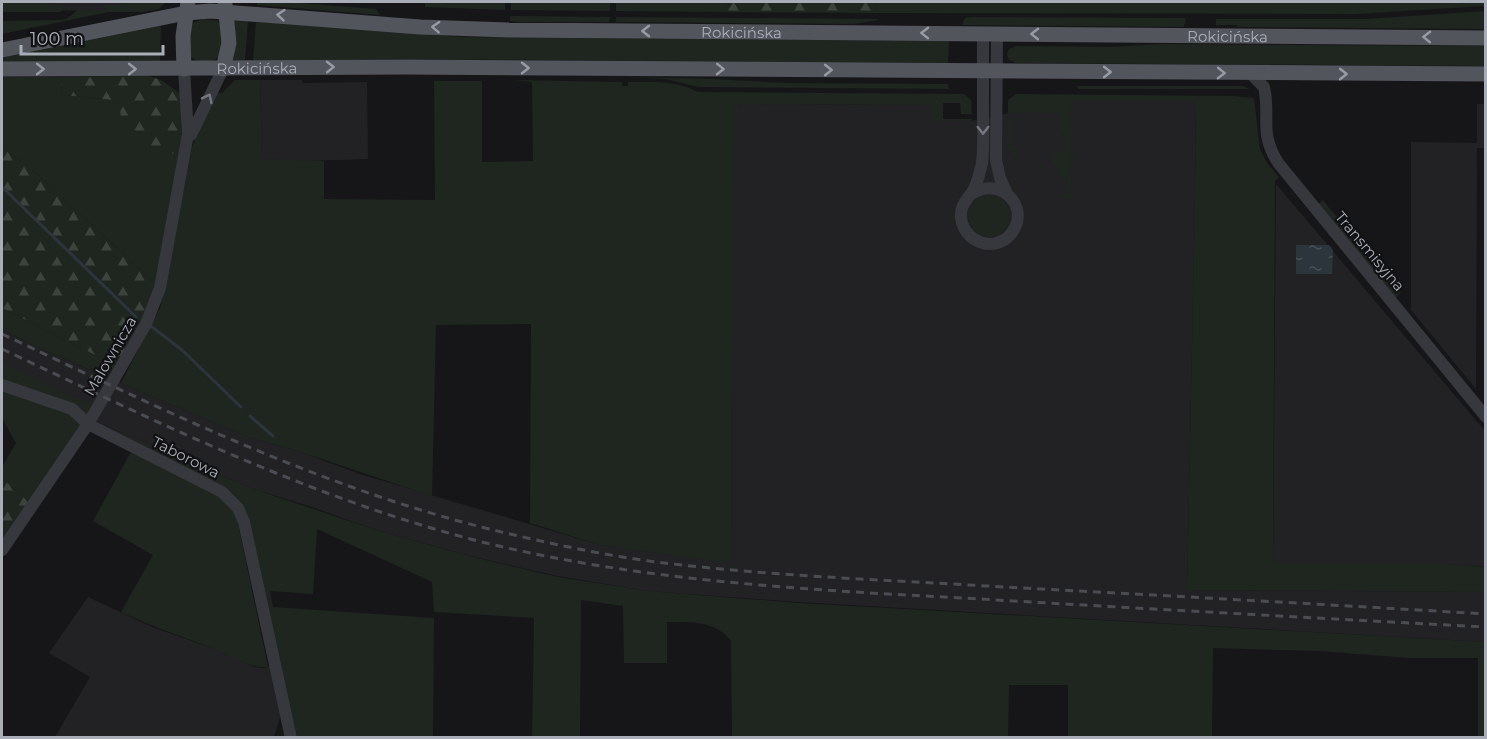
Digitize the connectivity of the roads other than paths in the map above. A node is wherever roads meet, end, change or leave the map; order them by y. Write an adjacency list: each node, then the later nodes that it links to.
1 (226, 6): 2 (main road, Rokicińska); 3 (main road, Rokicińska, one-way to 1); 8 (main road)
2 (187, 7): 5 (main road, Rokicińska); 7 (main road)
3 (990, 34): 4 (main road, Rokicińska, one-way to 3); 9 (street)
4 (1485, 38)
5 (2, 50)
6 (2, 69): 7 (main road, Rokicińska, one-way to 7)
7 (184, 69): 8 (main road, Rokicińska); 14 (street, Malownicza)
8 (223, 69): 9 (main road, Rokicińska, one-way to 9); 14 (street, Malownicza, one-way to 8)
9 (990, 71): 10 (main road, Rokicińska, one-way to 10); 15 (street); 16 (street, one-way to 16)
10 (1250, 74): 11 (main road, Rokicińska); 13 (street)
11 (1284, 74): 12 (main road, Rokicińska, one-way to 12); 13 (street)
12 (1485, 74)
13 (1265, 91): 18 (street, Transmisyjna)
14 (185, 152): 19 (street, Malownicza)
15 (1007, 194): 16 (street); 16 (street)
16 (970, 195)
17 (2, 385): 19 (street, Taborowa)
18 (1485, 417)
19 (88, 424): 20 (street, Malownicza); 21 (street, Taborowa)
20 (2, 550)
21 (291, 738)

